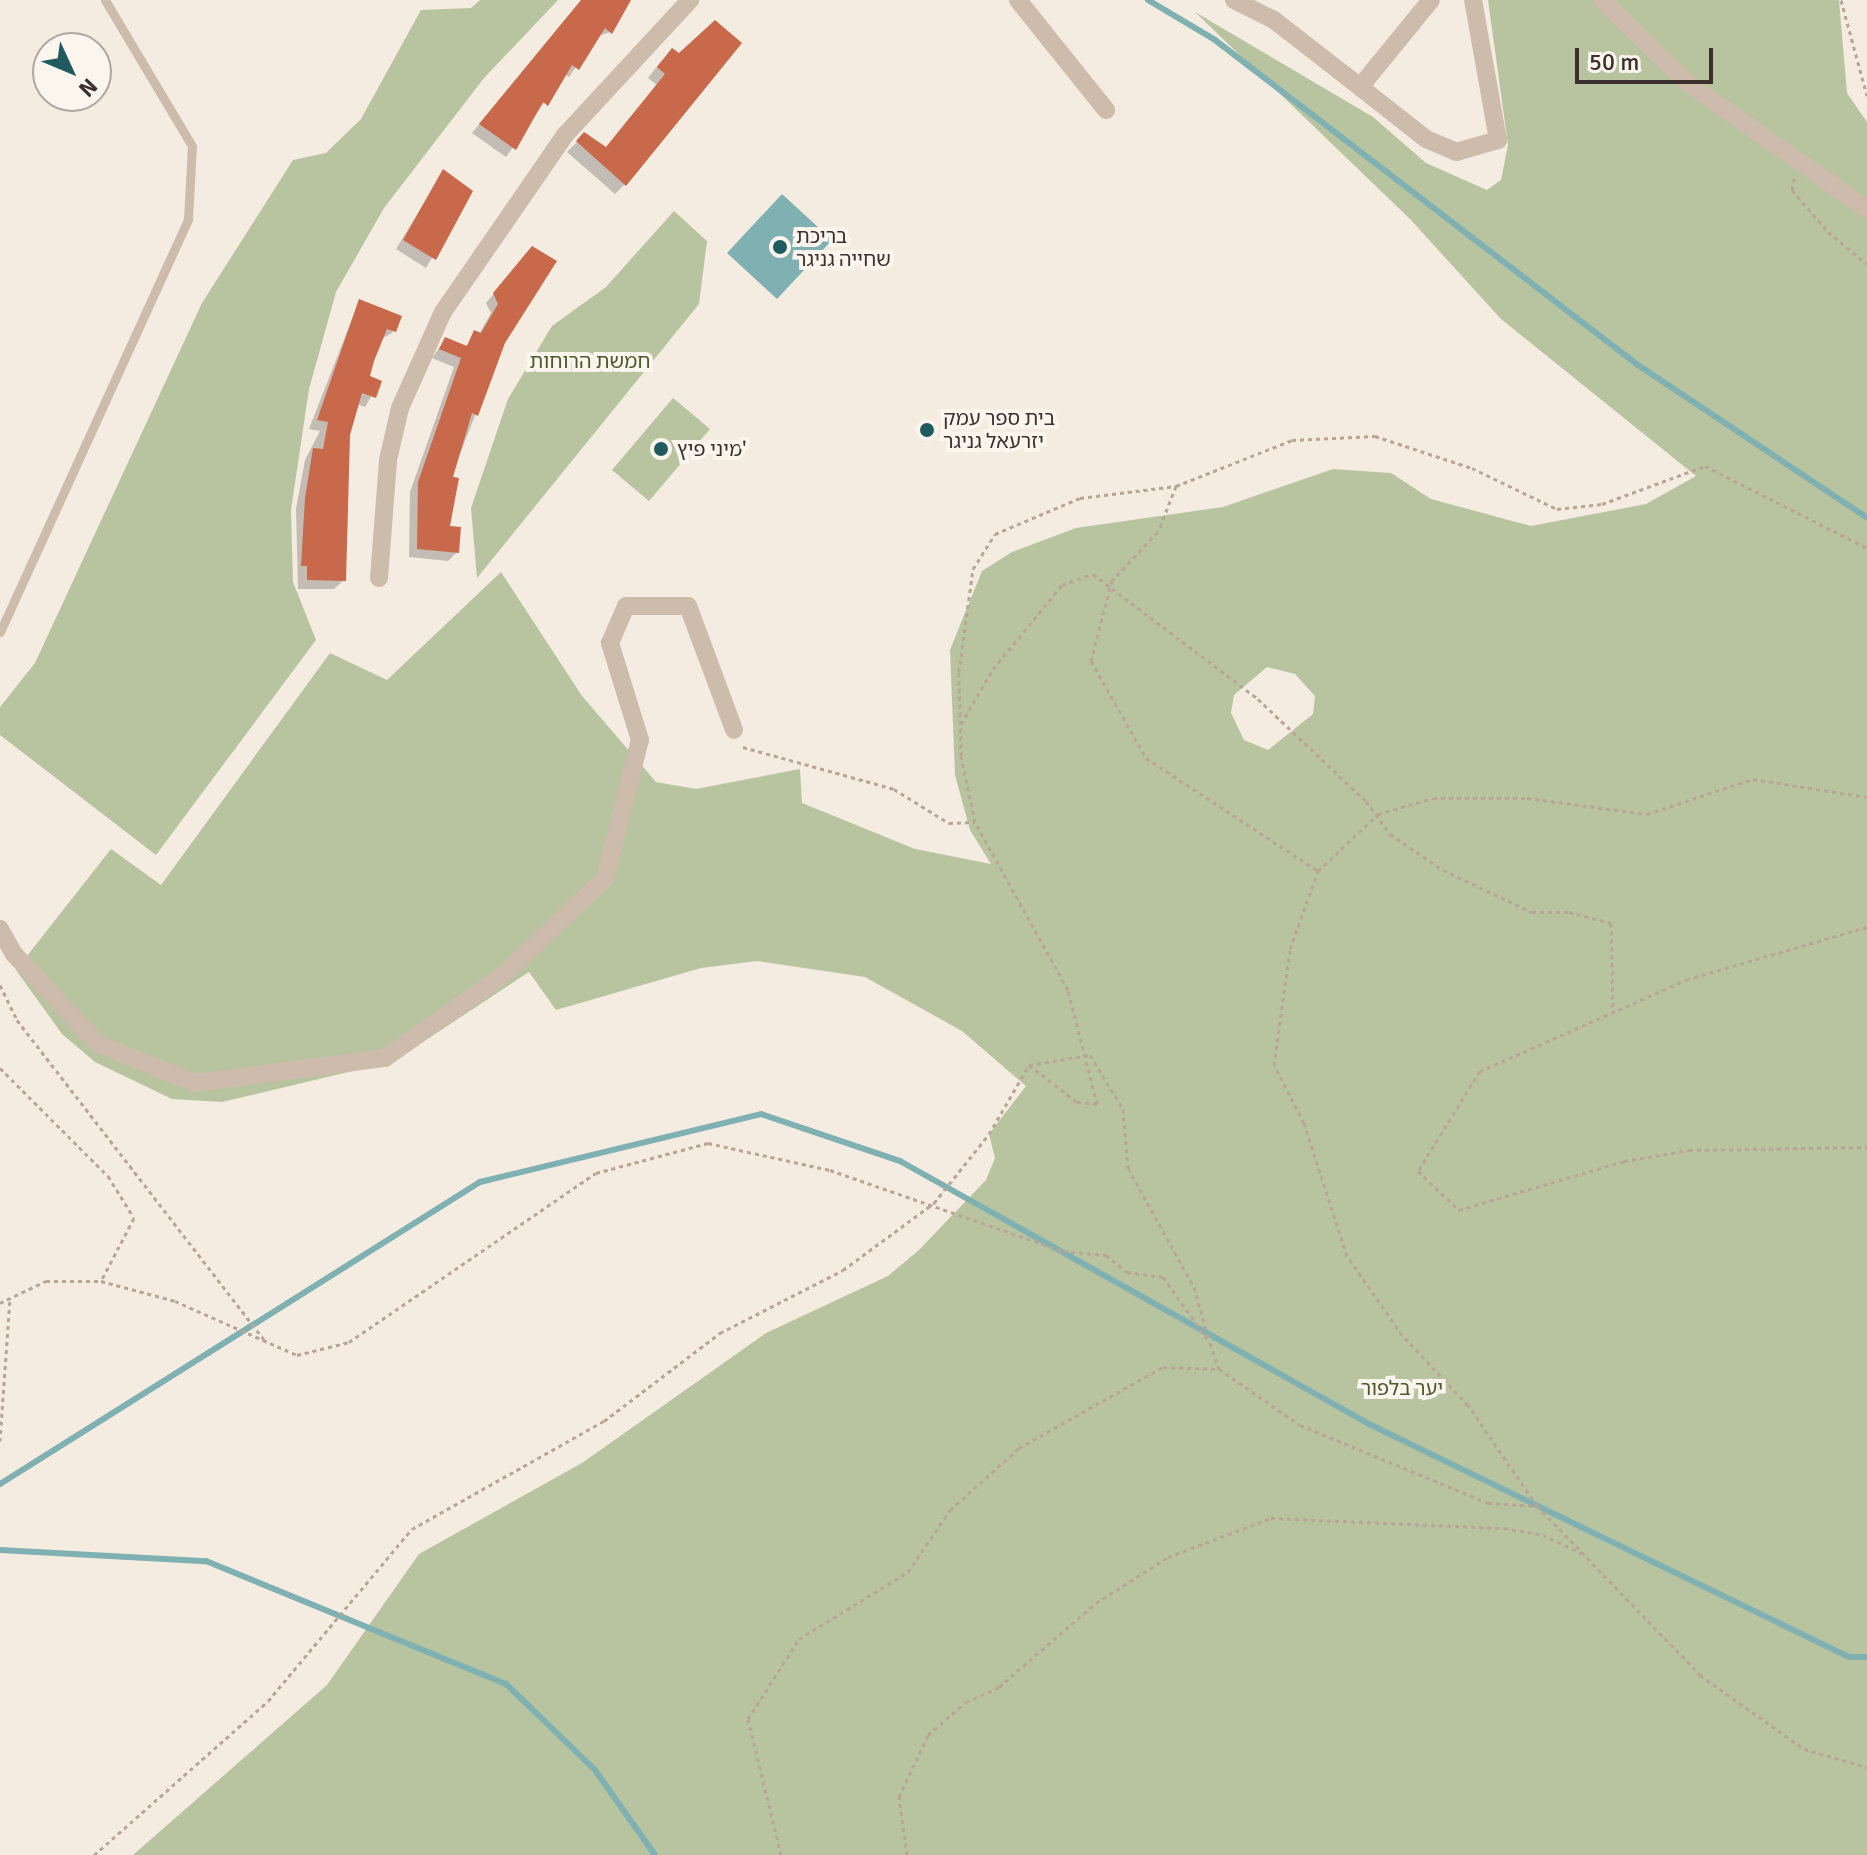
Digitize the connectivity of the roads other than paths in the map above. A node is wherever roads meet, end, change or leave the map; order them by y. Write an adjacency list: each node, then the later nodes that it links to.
1 (105, 0): 12 (lane)
2 (690, 0): 11 (street)
3 (1018, 0): 9 (street)
4 (1234, 0): 8 (street)
5 (1431, 0): 8 (street)
6 (1473, 0): 8 (street)
7 (1602, 0): 10 (street)
8 (1360, 87)
9 (1106, 110)
10 (1867, 209)
11 (379, 578)
12 (0, 632)
13 (734, 730): 14 (street)
14 (0, 929)

